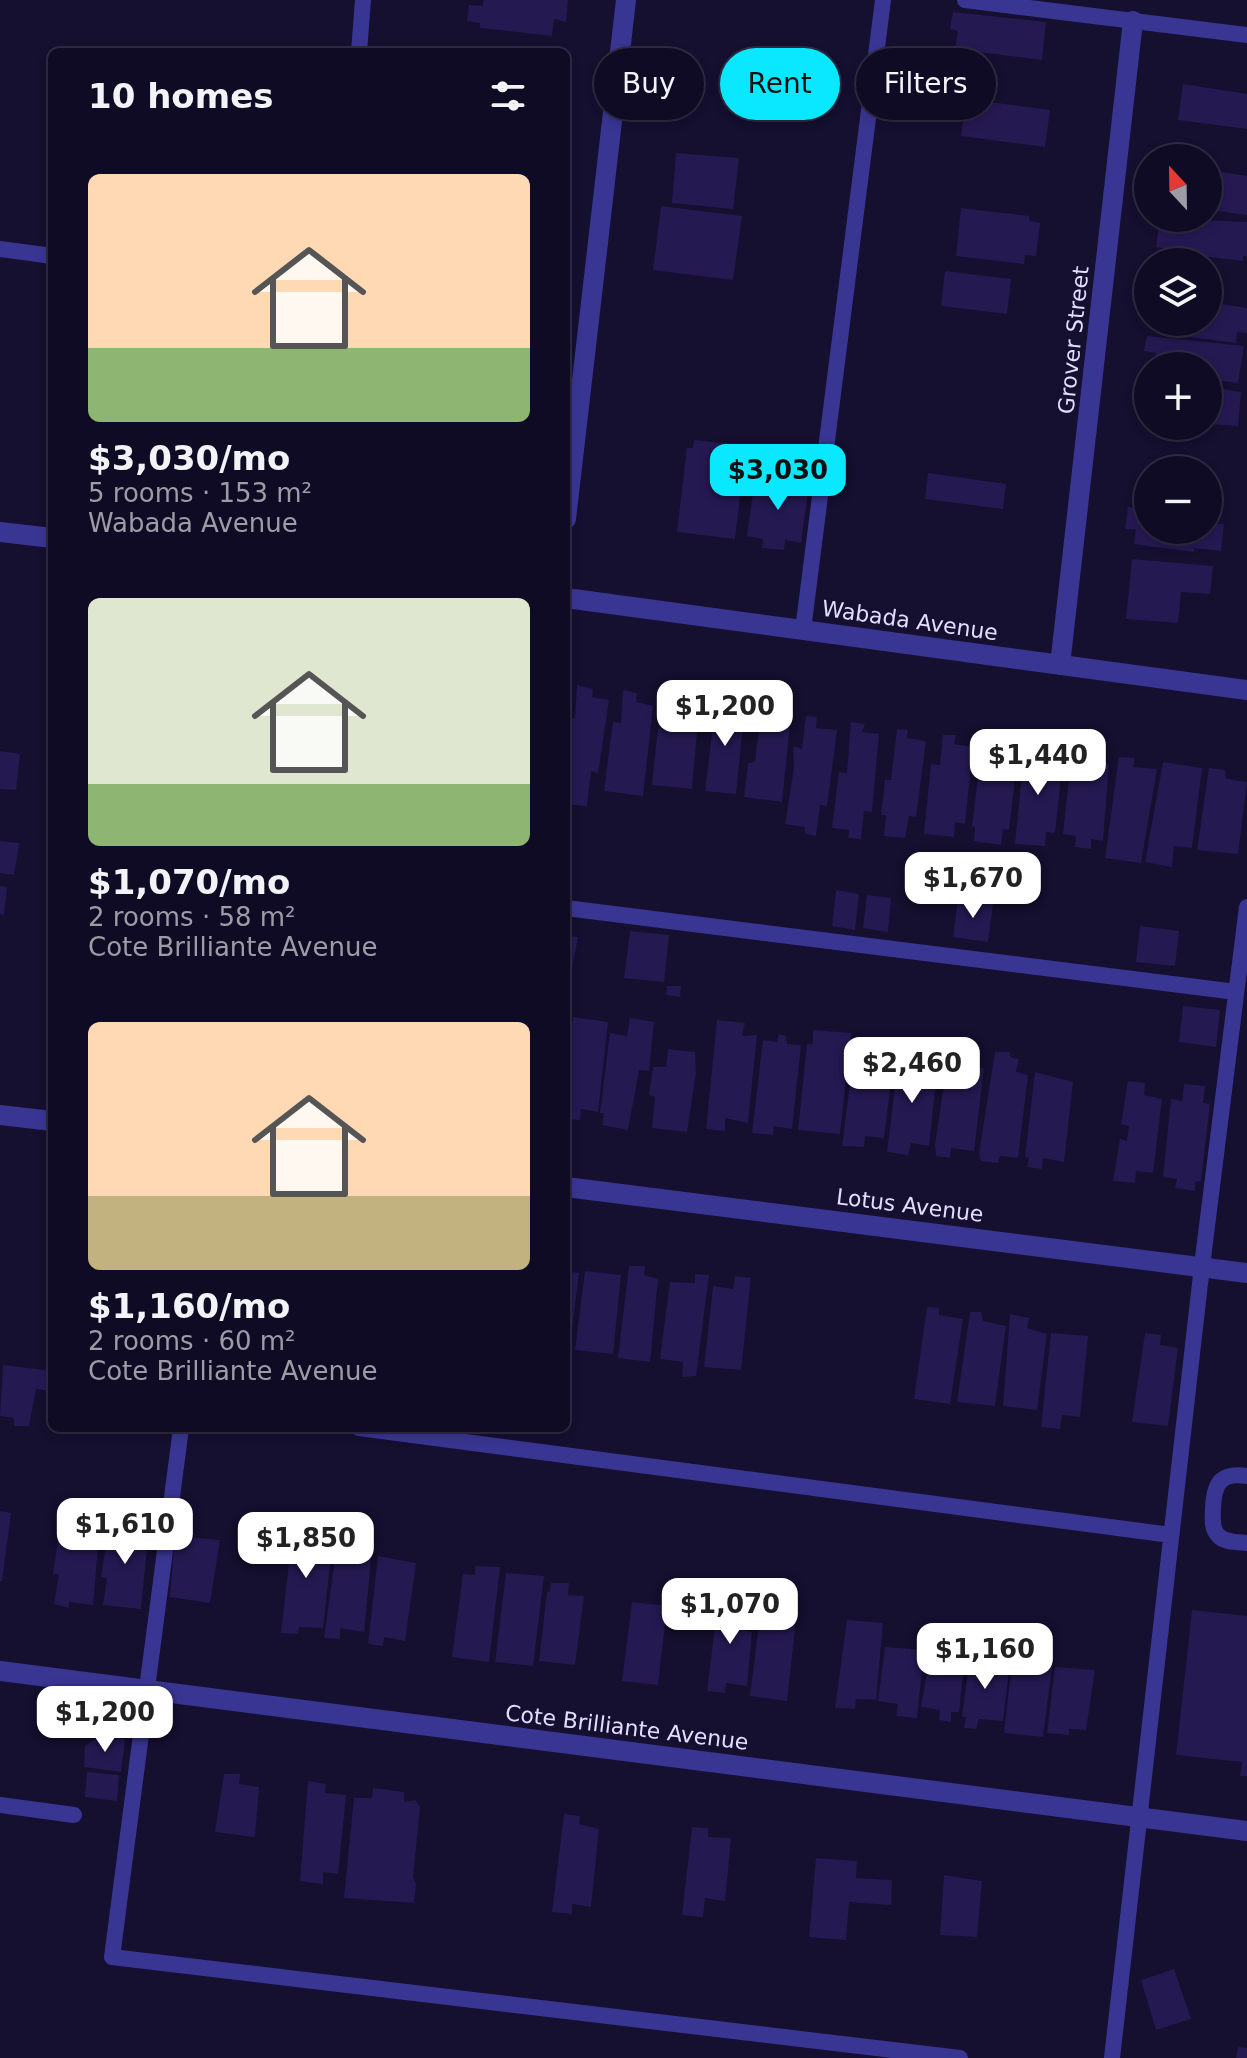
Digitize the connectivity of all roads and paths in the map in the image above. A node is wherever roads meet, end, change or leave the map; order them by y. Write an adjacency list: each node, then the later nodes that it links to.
1 (363, 0): 7 (lane)
2 (626, 0): 10 (street)
3 (878, 0): 14 (lane)
4 (965, 0): 5 (lane)
5 (1133, 21): 6 (lane); 15 (street, Grover Street)
6 (1247, 35)
7 (359, 48)
8 (0, 249): 9 (lane)
9 (48, 255)
10 (570, 484)
11 (0, 532): 12 (street)
12 (48, 538)
13 (570, 599): 14 (street, Wabada Avenue)
14 (803, 630): 15 (street, Wabada Avenue)
15 (1060, 665): 16 (street, Wabada Avenue)
16 (1247, 690)
17 (1247, 907): 19 (lane)
18 (570, 909): 19 (lane)
19 (1236, 992): 23 (lane)
20 (0, 1115): 21 (street)
21 (48, 1121)
22 (570, 1187): 23 (street, Lotus Avenue)
23 (1202, 1266): 24 (street, Lotus Avenue); 28 (lane)
24 (1247, 1273)
25 (180, 1432): 31 (lane)
26 (389, 1432): 28 (lane)
27 (1247, 1476): 29 (lane)
28 (1171, 1535): 34 (lane)
29 (1247, 1543)
30 (0, 1671): 31 (street, Cote Brilliante Avenue)
31 (147, 1689): 34 (street, Cote Brilliante Avenue); 36 (lane)
32 (0, 1805): 33 (lane)
33 (74, 1815)
34 (1140, 1817): 35 (street, Cote Brilliante Avenue); 37 (lane)
35 (1247, 1831)
36 (960, 2058)
37 (1112, 2058)

